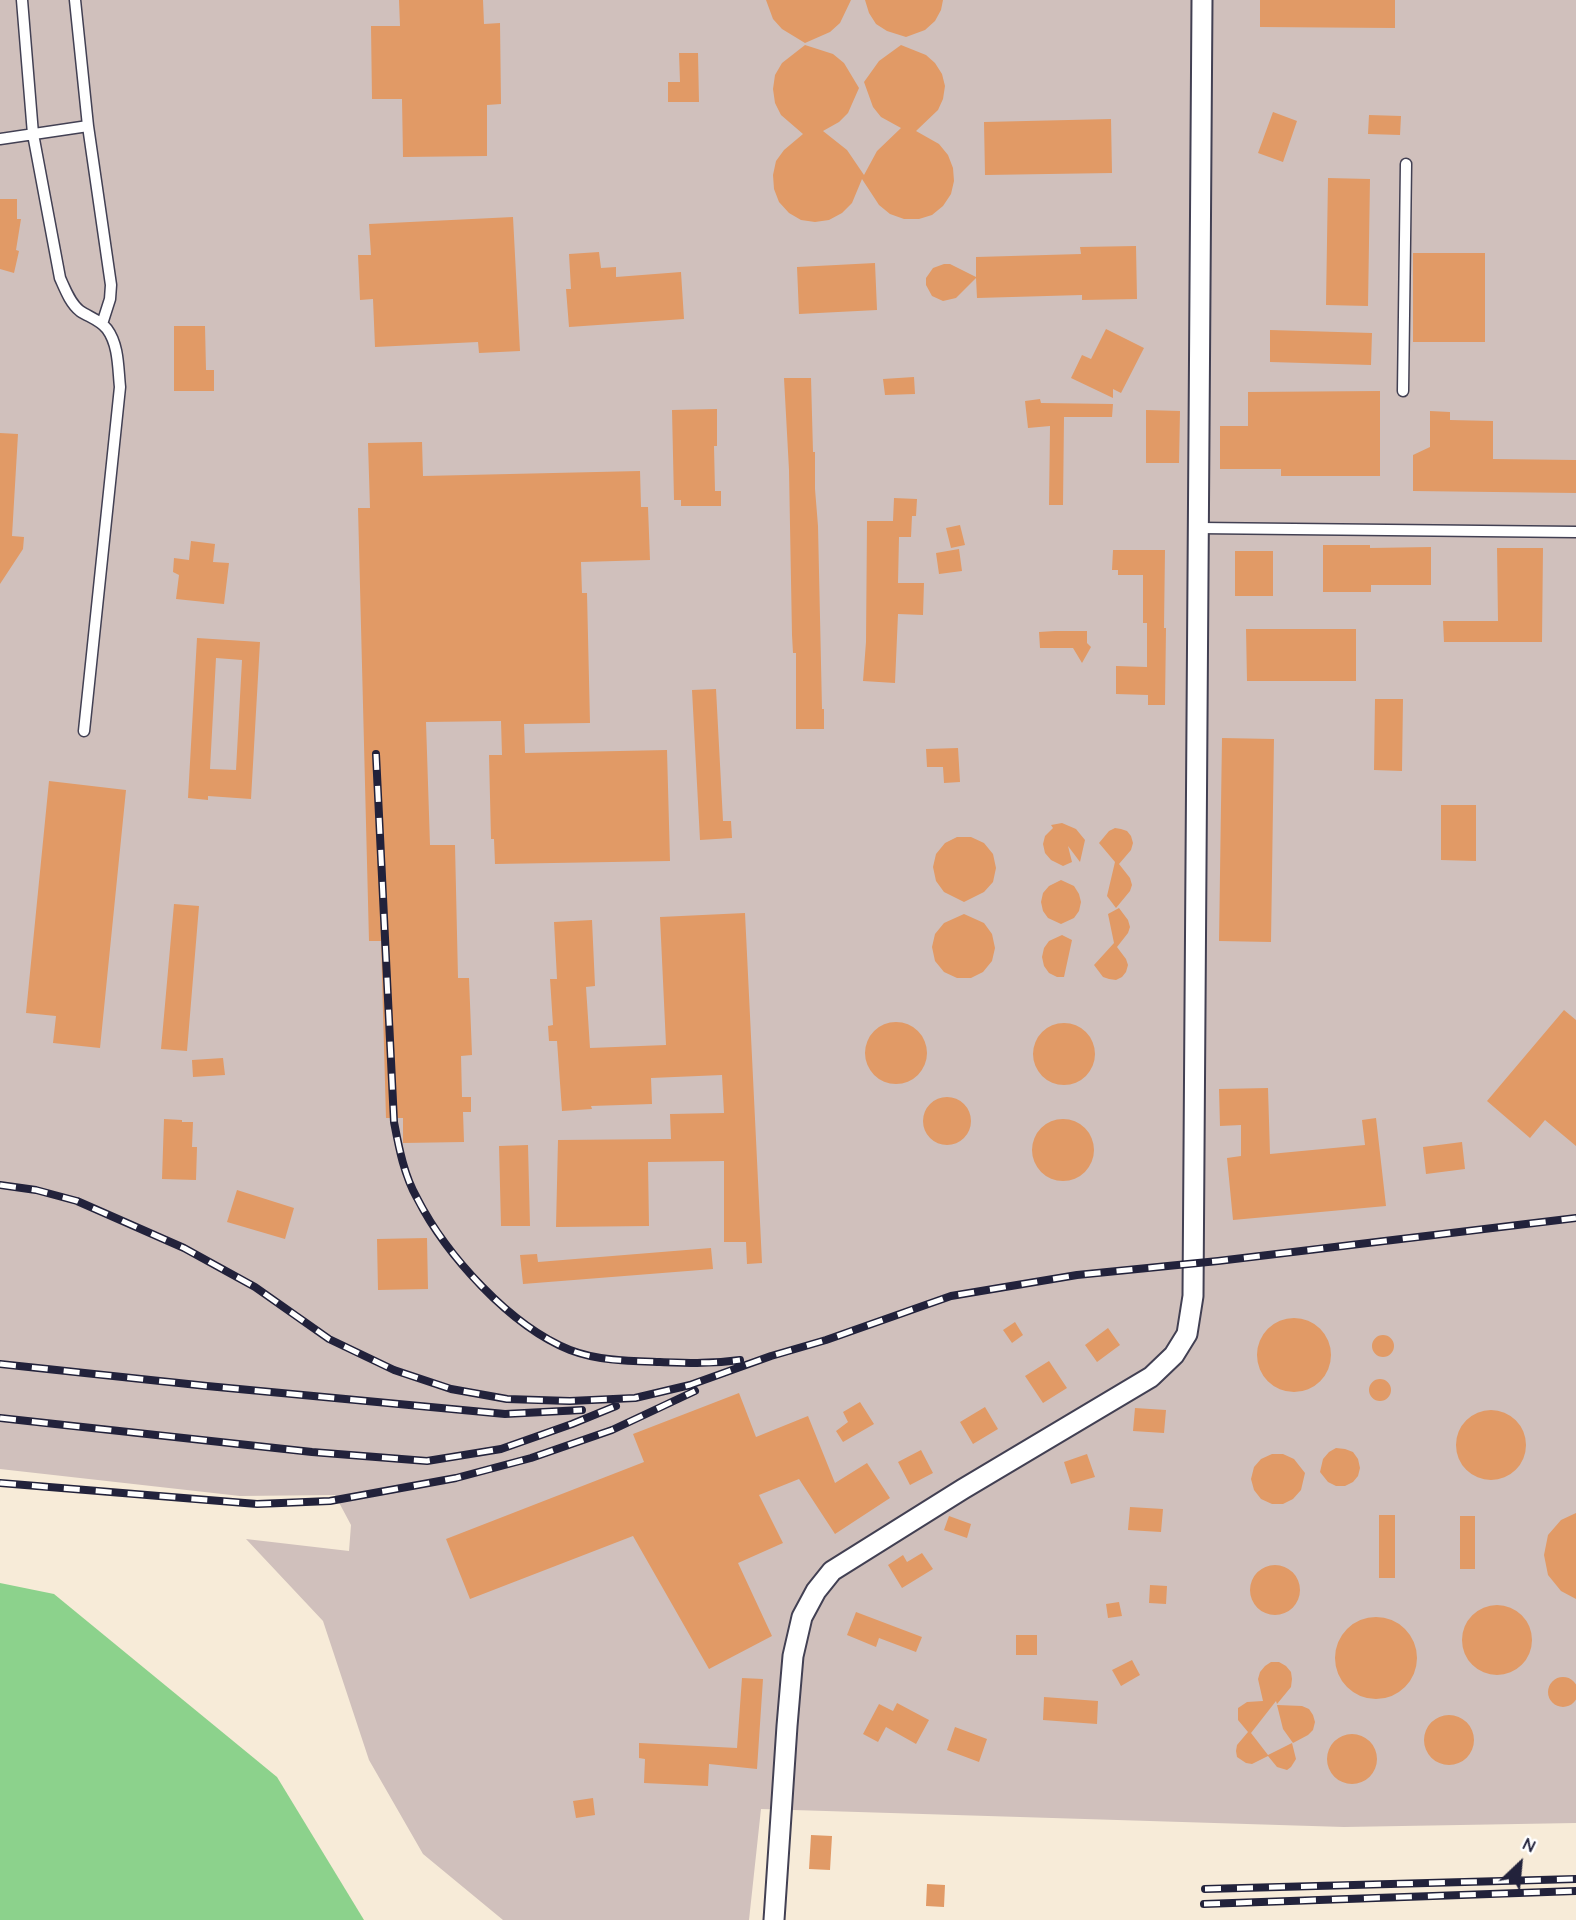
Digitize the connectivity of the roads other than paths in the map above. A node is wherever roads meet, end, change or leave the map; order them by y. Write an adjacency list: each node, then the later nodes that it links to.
1 (22, 0): 5 (lane)
2 (75, 0): 4 (lane)
3 (1202, 0): 10 (street)
4 (88, 126): 5 (lane); 8 (lane)
5 (33, 134): 6 (lane); 8 (lane)
6 (0, 139)
7 (1406, 164): 9 (lane)
8 (102, 324): 12 (lane)
9 (1402, 391)
10 (1199, 528): 11 (lane); 13 (street)
11 (1576, 532)
12 (84, 731)
13 (774, 1920)

